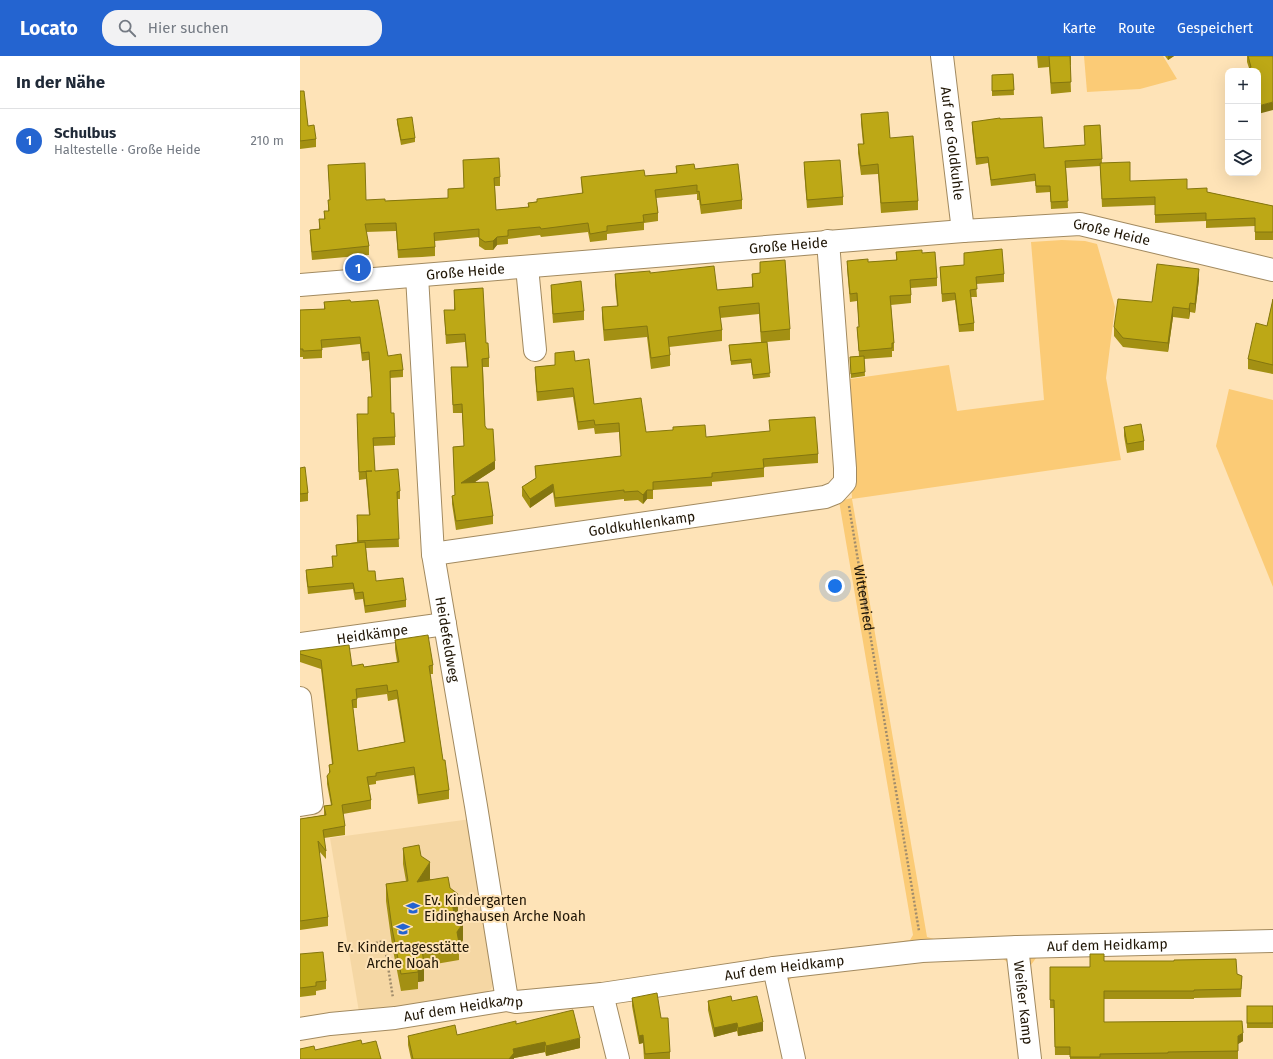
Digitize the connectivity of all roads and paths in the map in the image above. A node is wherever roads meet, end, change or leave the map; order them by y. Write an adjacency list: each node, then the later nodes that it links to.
1 (942, 56): 2 (street, Auf der Goldkuhle)
2 (963, 231): 3 (street, Große Heide); 5 (street, Große Heide)
3 (828, 242): 4 (street, Große Heide); 9 (street)
4 (527, 266): 6 (street, Große Heide); 8 (street)
5 (1273, 270)
6 (417, 276): 7 (street, Große Heide); 10 (street, Heidefeldweg)
7 (300, 285)
8 (535, 350)
9 (845, 482): 10 (street, Goldkuhlenkamp); 18 (path, Wittenried)
10 (433, 554): 11 (street, Heidefeldweg)
11 (445, 624): 12 (street, Heidkämpe); 21 (street, Heidefeldweg)
12 (300, 644)
13 (300, 698): 14 (street)
14 (300, 805)
15 (1273, 942): 17 (street, Auf dem Heidkamp)
16 (372, 944): 22 (path)
17 (1017, 947): 18 (street, Auf dem Heidkamp); 26 (street, Weißer Kamp)
18 (922, 951): 19 (street, Auf dem Heidkamp)
19 (774, 968): 20 (street, Auf dem Heidkamp); 25 (street)
20 (602, 994): 21 (street, Auf dem Heidkamp); 24 (street)
21 (506, 1000): 22 (street, Auf dem Heidkamp)
22 (395, 1018): 23 (street, Auf dem Heidkamp)
23 (300, 1028)
24 (618, 1059)
25 (794, 1059)
26 (1030, 1059)

